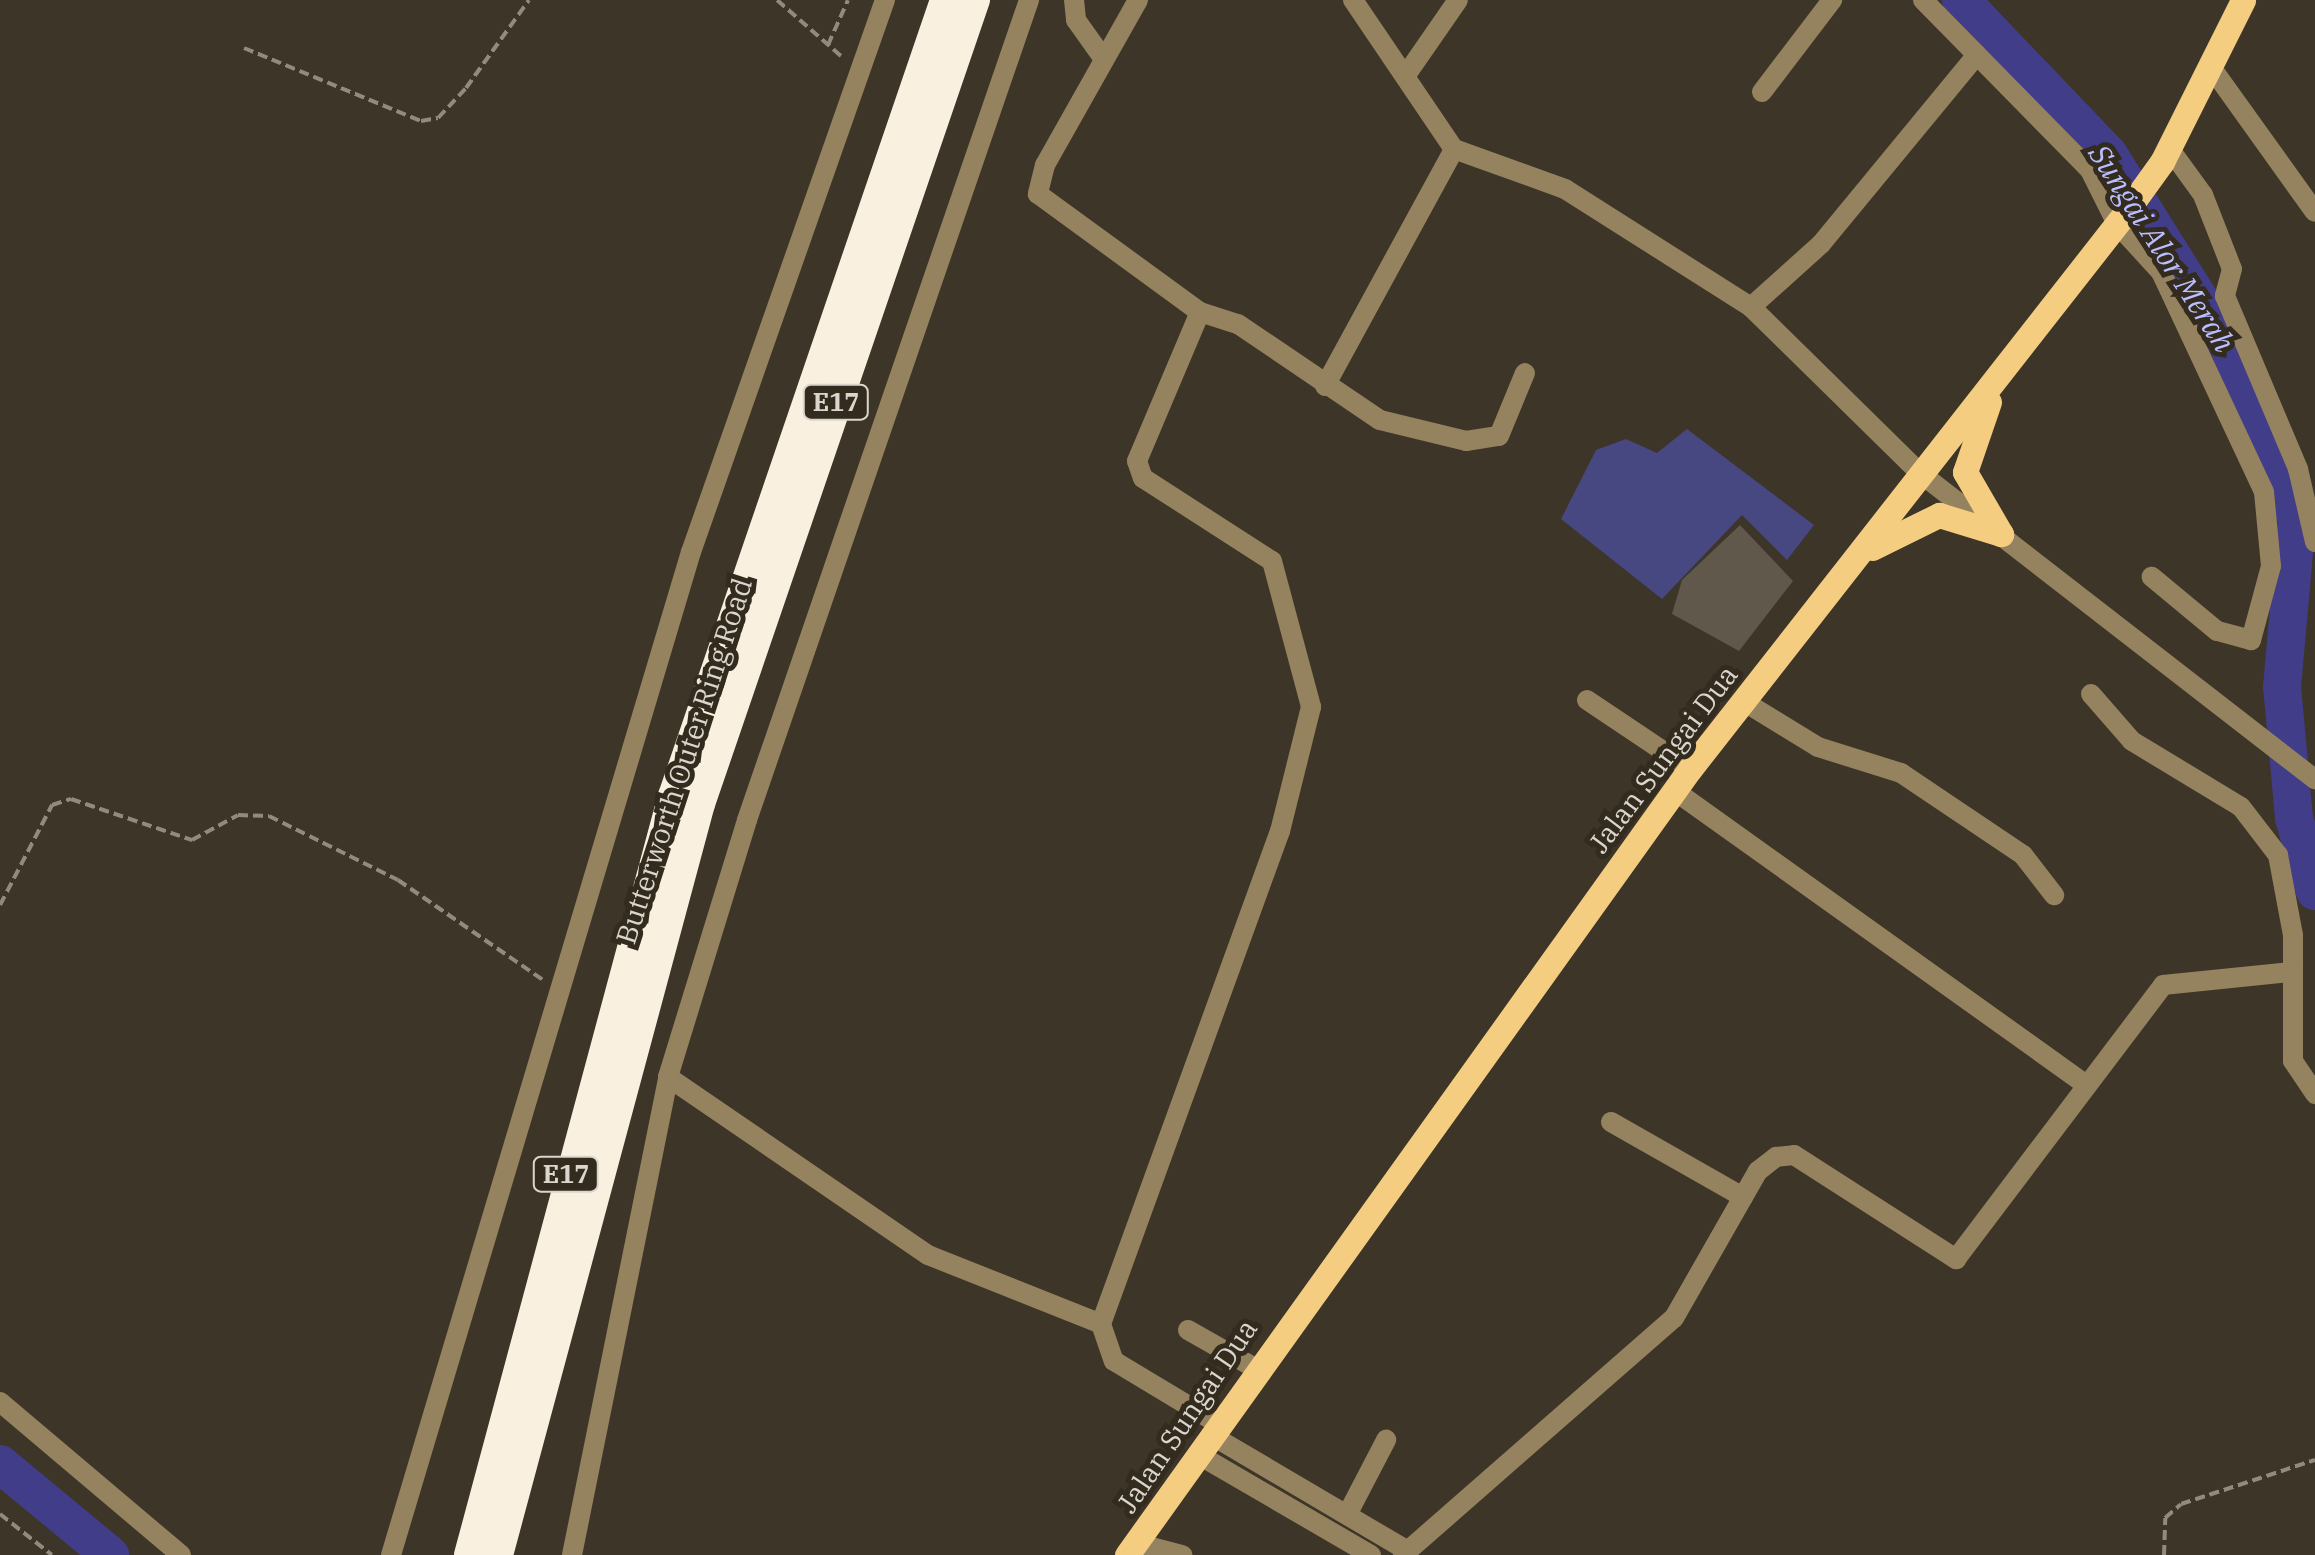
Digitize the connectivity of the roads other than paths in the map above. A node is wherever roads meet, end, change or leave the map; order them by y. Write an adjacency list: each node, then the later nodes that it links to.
1 (885, 0): 55 (street)
2 (945, 0): 37 (highway, Butterworth Outer Ring Road / E17)
3 (975, 0): 37 (highway, Butterworth Outer Ring Road / E17)
4 (1029, 0): 40 (street)
5 (1074, 0): 13 (street)
6 (1138, 0): 13 (street)
7 (1353, 0): 15 (street)
8 (1458, 0): 15 (street)
9 (1832, 0): 16 (street)
10 (1923, 0): 12 (street)
11 (2243, 0): 14 (main road, Jalan Sungai Dua)
12 (1977, 55): 20 (street); 21 (street)
13 (1103, 58): 22 (street)
14 (2211, 67): 18 (main road, Jalan Sungai Dua); 19 (street)
15 (1406, 76): 17 (street)
16 (1762, 92)
17 (1454, 149): 21 (street); 25 (street)
18 (2166, 155): 20 (main road, Jalan Sungai Dua); 28 (street)
19 (2315, 212)
20 (2120, 220): 23 (main road, Jalan Sungai Dua); 30 (street)
21 (1752, 307): 26 (street)
22 (1200, 312): 25 (street); 45 (street)
23 (2005, 365): 26 (main road, Jalan Sungai Dua); 27 (main road)
24 (1525, 372): 25 (street)
25 (1326, 386)
26 (1920, 473): 27 (street); 29 (main road, Jalan Sungai Dua)
27 (2001, 534): 29 (main road); 35 (street)
28 (2315, 542)
29 (1851, 562): 33 (main road, Jalan Sungai Dua)
30 (2152, 577)
31 (2092, 694): 39 (street)
32 (1588, 700): 34 (street)
33 (1743, 701): 34 (main road, Jalan Sungai Dua); 38 (street)
34 (1690, 769): 36 (main road, Jalan Sungai Dua)
35 (2315, 779)
36 (1675, 791): 41 (street); 47 (main road, Jalan Sungai Dua)
37 (686, 800): 56 (highway, Butterworth Outer Ring Road / E17); 57 (highway, Butterworth Outer Ring Road / E17)
38 (2054, 894)
39 (2290, 972): 41 (street); 42 (street)
40 (668, 1077): 45 (street); 58 (street)
41 (2085, 1084): 44 (street)
42 (2315, 1094)
43 (1611, 1122): 44 (street)
44 (1743, 1197): 53 (street)
45 (1101, 1324): 49 (street)
46 (1188, 1330): 47 (street)
47 (1256, 1368): 49 (main road, Jalan Sungai Dua)
48 (0, 1402): 54 (street)
49 (1210, 1438): 51 (street); 52 (main road, Jalan Sungai Dua); 60 (street)
50 (1386, 1440): 51 (street)
51 (1347, 1515): 53 (street)
52 (1132, 1549): 59 (street)
53 (1405, 1553)
54 (181, 1555)
55 (390, 1555)
56 (468, 1555)
57 (498, 1555)
58 (572, 1555)
59 (1182, 1555)
60 (1371, 1555)

